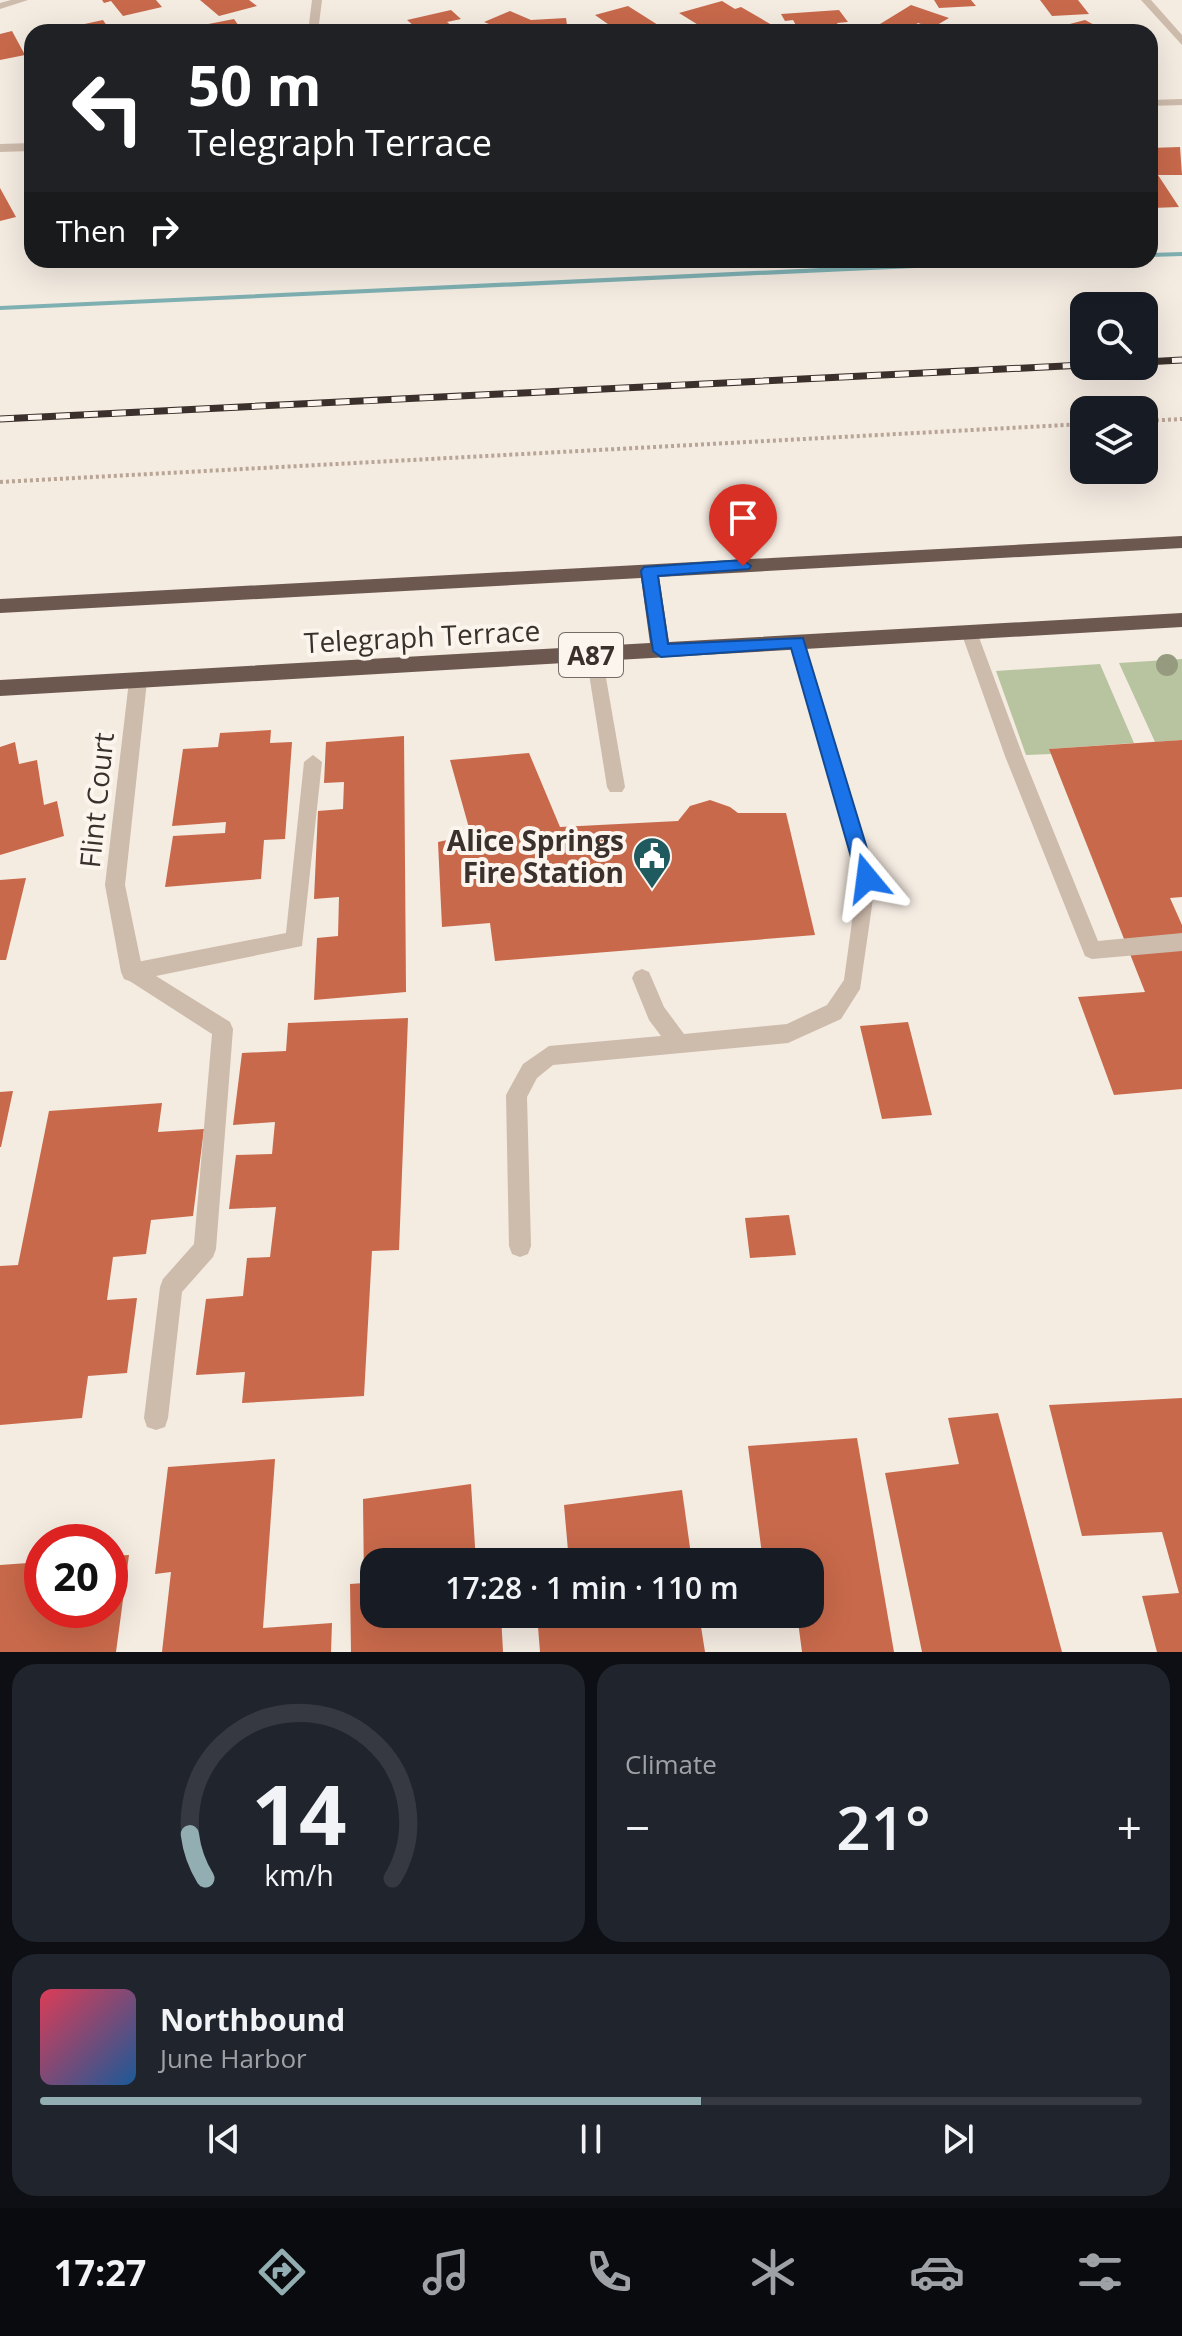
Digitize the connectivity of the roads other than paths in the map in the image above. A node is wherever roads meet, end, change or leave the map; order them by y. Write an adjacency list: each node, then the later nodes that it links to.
1 (23, 0): 4 (street)
2 (317, 0): 5 (street)
3 (1146, 0): 6 (street)
4 (0, 6)
5 (314, 24)
6 (1182, 42)
7 (1182, 102): 8 (street)
8 (1158, 103)
9 (24, 147): 10 (street)
10 (0, 148)
11 (1182, 542): 12 (highway, Telegraph Terrace)
12 (649, 571): 13 (highway, Telegraph Terrace); 17 (highway)
13 (0, 606)
14 (1182, 620): 15 (highway, Telegraph Terrace / A87)
15 (969, 632): 16 (highway, Telegraph Terrace / A87); 23 (lane)
16 (797, 642): 17 (highway, Telegraph Terrace / A87); 26 (lane)
17 (661, 651): 18 (highway, Telegraph Terrace / A87)
18 (594, 655): 19 (highway, Telegraph Terrace / A87); 22 (lane)
19 (138, 681): 20 (highway, Telegraph Terrace / A87); 24 (street, Flint Court)
20 (0, 688)
21 (313, 762): 24 (lane)
22 (616, 787)
23 (1182, 942)
24 (132, 972): 28 (lane)
25 (642, 978): 26 (lane)
26 (679, 1044): 27 (lane)
27 (520, 1246)
28 (156, 1418)

